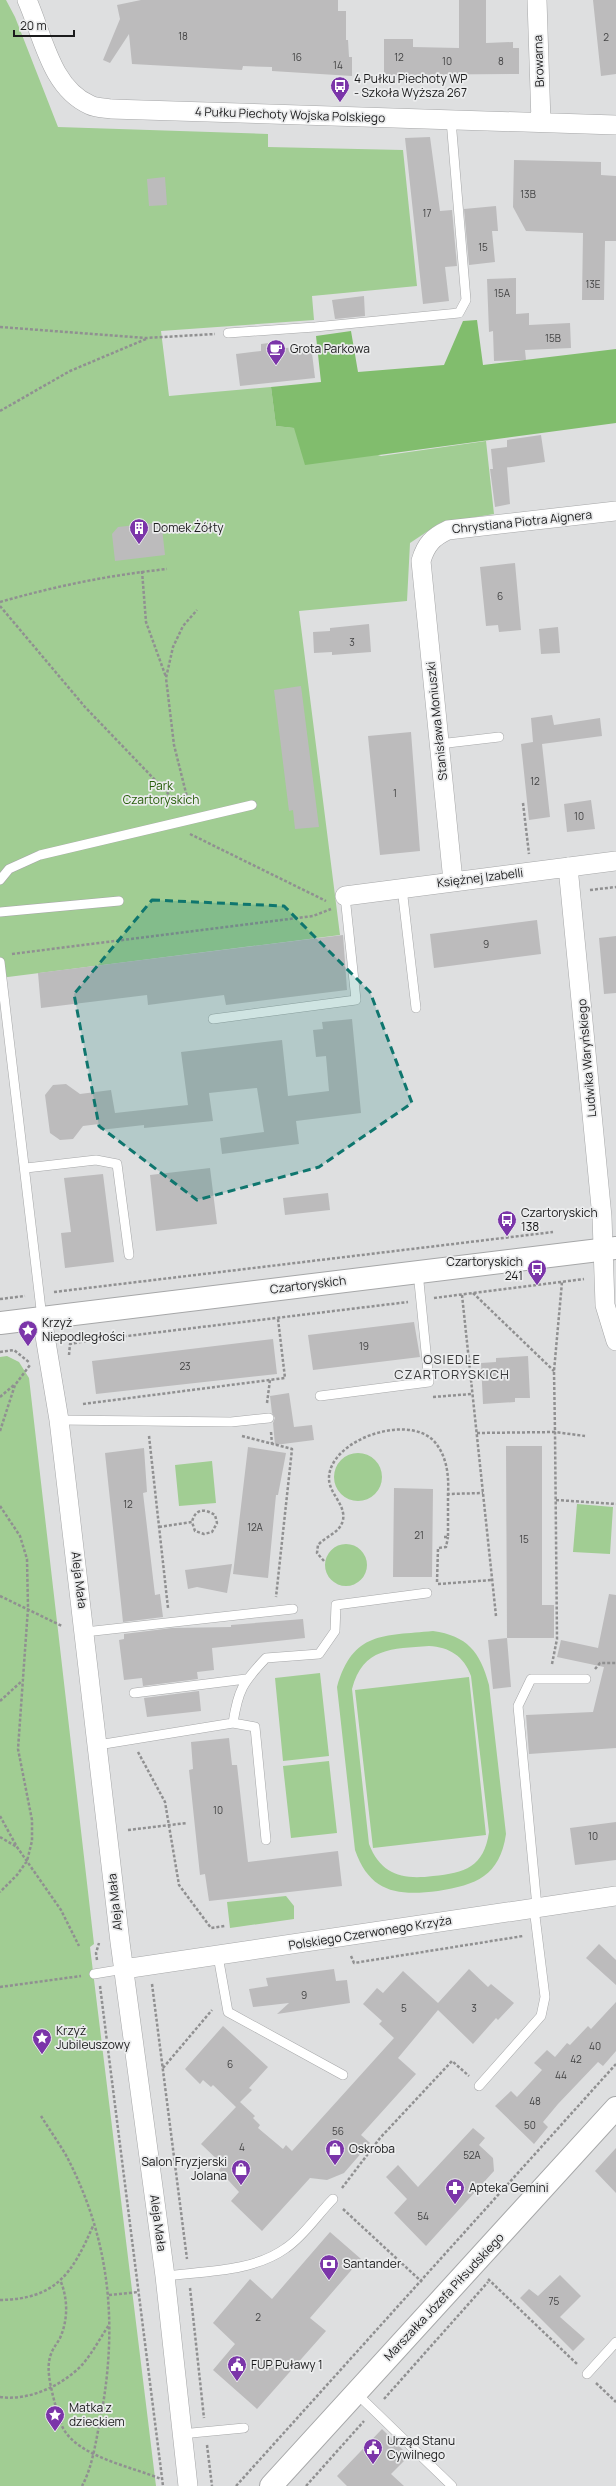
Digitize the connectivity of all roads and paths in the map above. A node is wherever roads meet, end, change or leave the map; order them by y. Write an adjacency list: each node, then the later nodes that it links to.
1 (27, 0): 3 (street, 4 Pułku Piechoty Wojska Polskiego)
2 (537, 0): 4 (street, Browarna)
3 (452, 120): 4 (street, 4 Pułku Piechoty Wojska Polskiego); 7 (lane)
4 (541, 122): 5 (street, 4 Pułku Piechoty Wojska Polskiego)
5 (616, 125)
6 (0, 327): 8 (path)
7 (228, 333): 8 (path)
8 (146, 338): 9 (path)
9 (0, 411)
10 (616, 511): 11 (street, Chrystiana Piotra Aignera)
11 (421, 561): 19 (street, Stanisława Moniuszki)
12 (167, 569): 13 (path)
13 (142, 572): 14 (path); 17 (path)
14 (0, 602)
15 (0, 606): 22 (path)
16 (197, 610): 17 (path)
17 (166, 678): 22 (path)
18 (499, 736): 19 (lane)
19 (439, 744): 28 (street, Stanisława Moniuszki)
20 (523, 803): 24 (path)
21 (252, 805): 22 (lane)
22 (192, 819): 23 (lane)
23 (170, 824): 27 (lane); 35 (path)
24 (530, 854)
25 (616, 861): 26 (street, Księżnej Izabelli)
26 (568, 867): 28 (street, Księżnej Izabelli); 31 (street, Ludwika Waryńskiego)
27 (0, 880)
28 (453, 881): 30 (street, Księżnej Izabelli)
29 (616, 887): 31 (path)
30 (402, 888): 32 (street, Księżnej Izabelli); 37 (lane)
31 (571, 892): 41 (street, Ludwika Waryńskiego)
32 (345, 896): 38 (lane)
33 (119, 901): 34 (lane)
34 (0, 912)
35 (8, 954)
36 (0, 962): 39 (lane)
37 (416, 1008)
38 (213, 1019)
39 (26, 1168): 42 (lane); 46 (lane)
40 (555, 1232): 46 (path)
41 (609, 1248): 43 (main road, Czartoryskich); 52 (street, Ludwika Waryńskiego)
42 (129, 1255)
43 (418, 1272): 49 (main road, Czartoryskich); 57 (lane)
44 (562, 1282): 55 (path)
45 (473, 1292): 55 (path)
46 (41, 1293): 48 (path); 49 (lane)
47 (462, 1295): 59 (path)
48 (0, 1299)
49 (42, 1318): 51 (main road, Czartoryskich); 64 (street, Aleja Mała)
50 (278, 1319): 62 (path)
51 (0, 1323)
52 (616, 1341)
53 (0, 1352): 54 (path)
54 (31, 1364): 56 (path); 58 (path)
55 (554, 1371): 68 (path)
56 (32, 1372)
57 (429, 1382): 59 (path); 60 (lane)
58 (15, 1385): 61 (path); 67 (path)
59 (472, 1394): 69 (path)
60 (320, 1396)
61 (0, 1397)
62 (76, 1405)
63 (269, 1418): 66 (lane)
64 (59, 1420): 65 (lane); 92 (street, Aleja Mała)
65 (147, 1421): 66 (lane); 77 (path)
66 (209, 1422): 87 (path)
67 (0, 1431)
68 (555, 1432): 69 (path); 70 (path); 73 (path)
69 (477, 1433): 71 (path)
70 (585, 1436)
71 (483, 1493): 72 (path); 81 (path)
72 (448, 1494): 79 (path); 80 (path)
73 (556, 1500): 74 (path); 96 (path)
74 (616, 1504)
75 (0, 1506): 85 (path)
76 (192, 1522): 76 (path); 77 (path)
77 (159, 1527): 90 (path)
78 (444, 1537): 79 (path)
79 (448, 1537): 82 (path)
80 (324, 1561)
81 (492, 1580): 82 (path); 88 (path)
82 (437, 1584): 83 (path)
83 (427, 1594): 95 (lane)
84 (0, 1596): 85 (path)
85 (28, 1608): 91 (path); 98 (path)
86 (293, 1609): 87 (lane)
87 (275, 1611): 90 (lane)
88 (496, 1616)
89 (62, 1618): 91 (path)
90 (169, 1622): 92 (lane)
91 (62, 1626): 93 (path)
92 (85, 1632): 103 (street, Aleja Mała)
93 (63, 1634)
94 (616, 1663): 97 (path)
95 (246, 1679): 99 (lane); 101 (lane)
96 (550, 1679): 97 (lane); 114 (lane)
97 (586, 1679)
98 (24, 1680): 100 (path); 111 (path)
99 (134, 1692)
100 (0, 1700)
101 (233, 1723): 102 (lane); 109 (lane)
102 (131, 1740): 103 (lane); 106 (path)
103 (98, 1745): 119 (street, Aleja Mała)
104 (0, 1816): 110 (path)
105 (187, 1823): 106 (path)
106 (168, 1826): 107 (path); 115 (path)
107 (128, 1830)
108 (0, 1837): 110 (path)
109 (266, 1840)
110 (17, 1847): 111 (path)
111 (27, 1861): 112 (path); 117 (path)
112 (0, 1892)
113 (616, 1896): 114 (street, Polskiego Czerwonego Krzyża)
114 (536, 1908): 118 (street, Polskiego Czerwonego Krzyża); 126 (lane)
115 (225, 1926)
116 (99, 1937): 120 (path)
117 (79, 1946)
118 (218, 1956): 119 (street, Polskiego Czerwonego Krzyża); 122 (lane)
119 (124, 1969): 120 (lane); 134 (street, Aleja Mała)
120 (96, 1973): 121 (path); 138 (path)
121 (0, 1987)
122 (225, 1996): 124 (path); 125 (lane)
123 (616, 2064): 131 (path)
124 (163, 2068)
125 (343, 2075)
126 (479, 2086): 129 (path)
127 (616, 2108): 132 (main road, Marszałka Józefa Piłsudskiego)
128 (41, 2116): 130 (path)
129 (333, 2199): 134 (lane); 137 (path)
130 (93, 2226): 136 (path); 139 (path)
131 (453, 2246): 132 (path); 137 (path)
132 (474, 2265): 135 (path); 145 (main road, Marszałka Józefa Piłsudskiego)
133 (494, 2275): 135 (path)
134 (165, 2276): 150 (street, Aleja Mała)
135 (489, 2280): 143 (path); 148 (path)
136 (61, 2282): 140 (path); 144 (path)
137 (422, 2282): 156 (path)
138 (138, 2292): 139 (path); 152 (path)
139 (108, 2295): 141 (path)
140 (0, 2300)
141 (110, 2325): 144 (path); 151 (path)
142 (616, 2342): 143 (lane)
143 (587, 2374): 147 (path)
144 (51, 2387): 146 (path); 151 (path)
145 (356, 2393): 148 (lane); 157 (main road, Marszałka Józefa Piłsudskiego)
146 (0, 2397)
147 (616, 2402)
148 (374, 2410): 158 (path); 159 (lane)
149 (244, 2428): 150 (lane)
150 (181, 2434): 155 (street, Aleja Mała)
151 (92, 2455): 152 (path); 153 (path)
152 (161, 2479): 154 (path)
153 (82, 2486)
154 (163, 2486)
155 (188, 2486)
156 (236, 2486)
157 (271, 2486)
158 (306, 2486)
159 (452, 2486)

